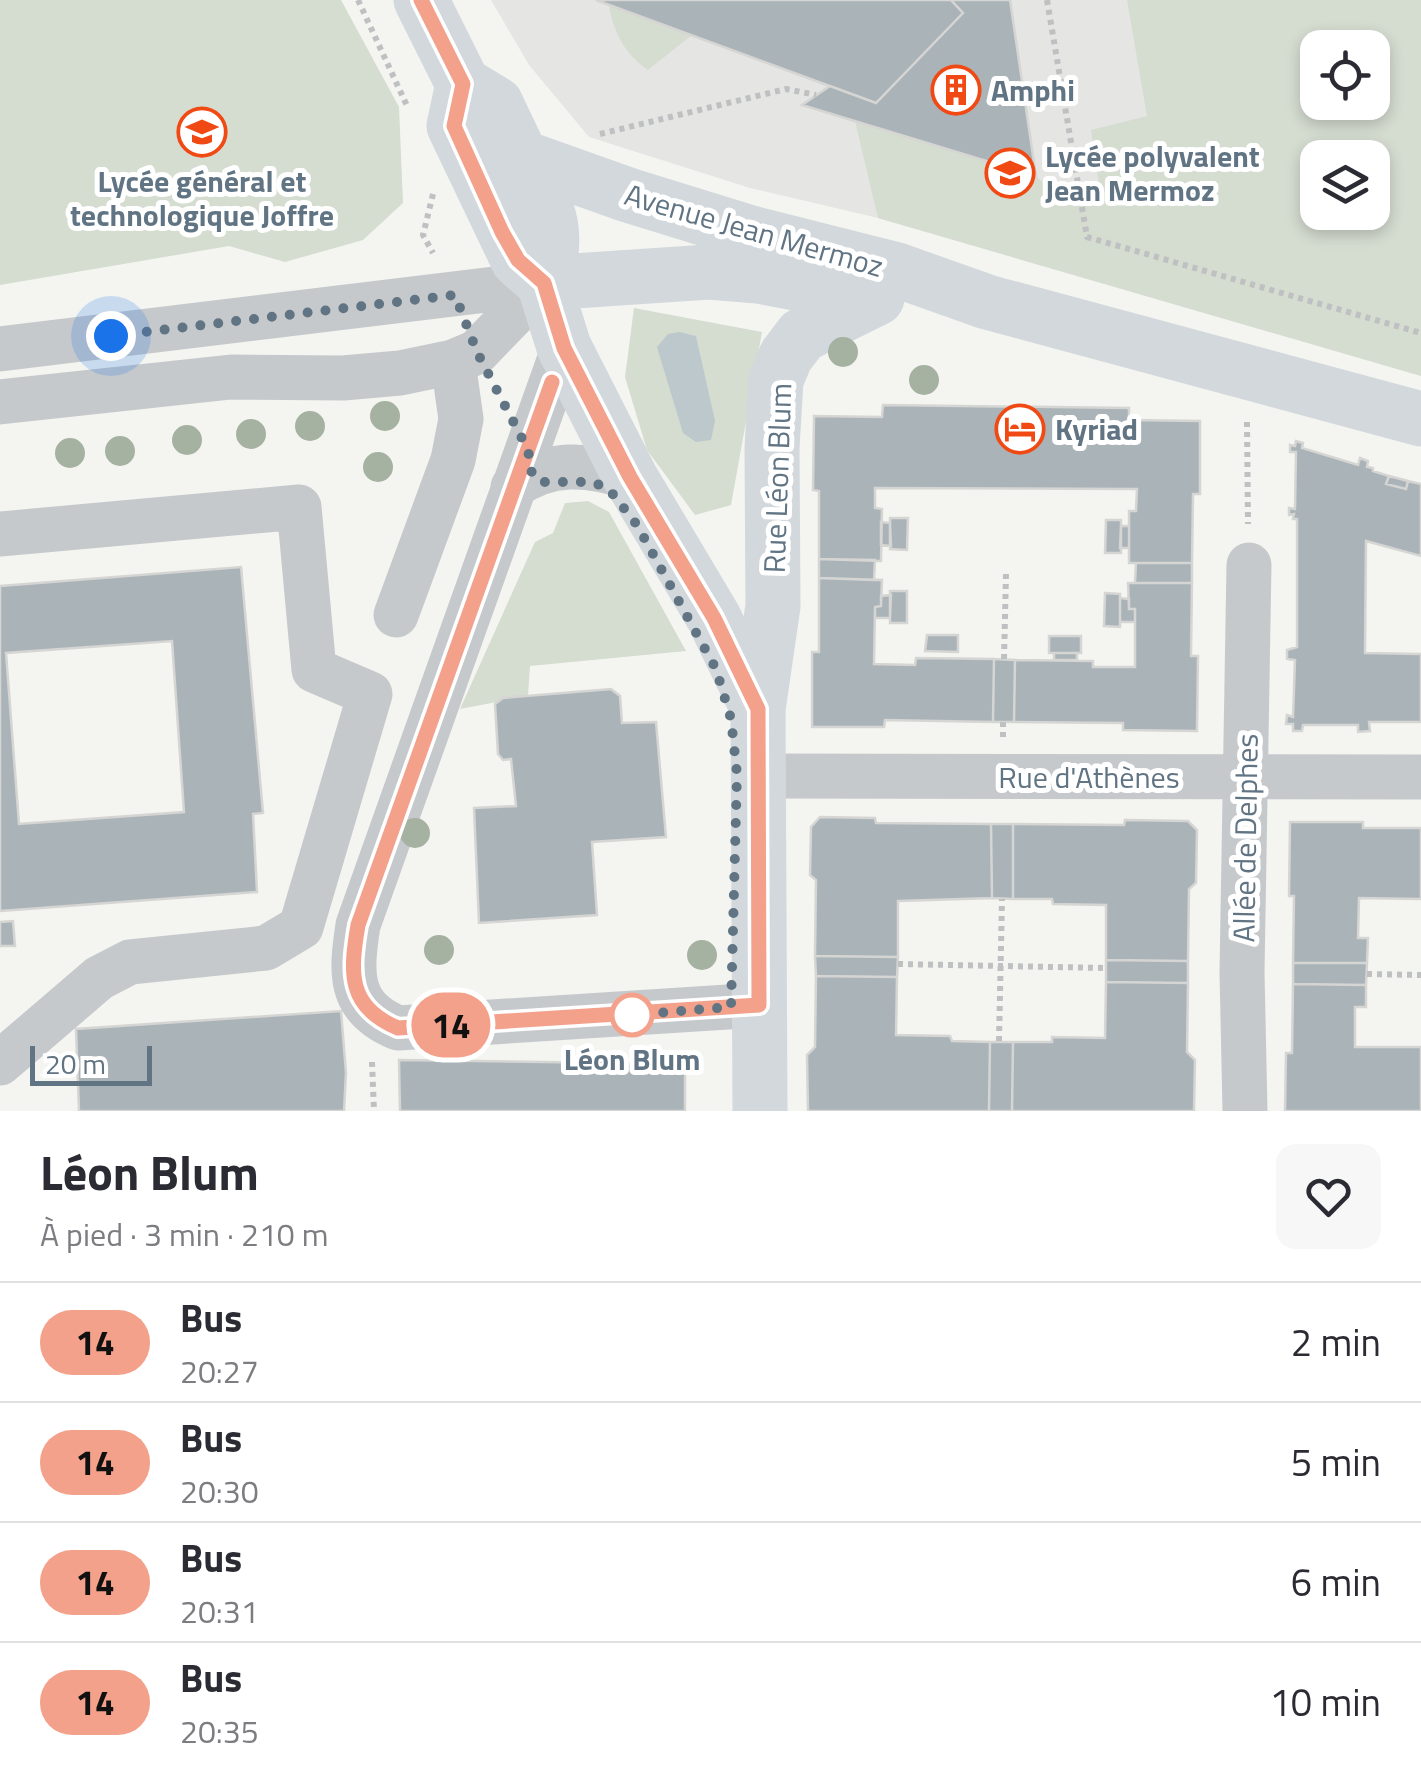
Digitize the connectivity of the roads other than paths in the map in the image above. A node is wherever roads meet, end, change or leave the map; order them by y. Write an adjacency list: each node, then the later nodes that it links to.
1 (421, 0): 2 (main road)
2 (463, 84): 3 (main road); 4 (main road)
3 (521, 157): 4 (main road); 7 (main road, Avenue Jean Mermoz)
4 (544, 283): 5 (main road, Avenue Jean Mermoz); 6 (street); 8 (main road, Rue Léon Blum); 10 (street)
5 (877, 298): 7 (main road, Avenue Jean Mermoz); 19 (main road, Rue Léon Blum)
6 (393, 302): 9 (street); 11 (street)
7 (987, 302): 13 (main road, Avenue Jean Mermoz)
8 (564, 348): 14 (main road, Rue Léon Blum); 15 (street)
9 (0, 349)
10 (453, 362): 11 (street); 18 (street)
11 (400, 374): 12 (street)
12 (0, 402)
13 (1421, 419)
14 (630, 477): 15 (street); 19 (main road, Rue Léon Blum)
15 (513, 487): 23 (street)
16 (0, 534): 24 (street)
17 (1248, 565): 21 (street, Allée de Delphes)
18 (396, 615)
19 (758, 709): 20 (main road, Rue Léon Blum)
20 (758, 776): 21 (street, Rue d'Athènes); 23 (main road, Rue Léon Blum)
21 (1246, 777): 22 (street, Rue d'Athènes); 26 (street, Allée de Delphes)
22 (1421, 778)
23 (759, 1005): 25 (main road, Rue Léon Blum)
24 (0, 1063)
25 (760, 1111)
26 (1245, 1111)

